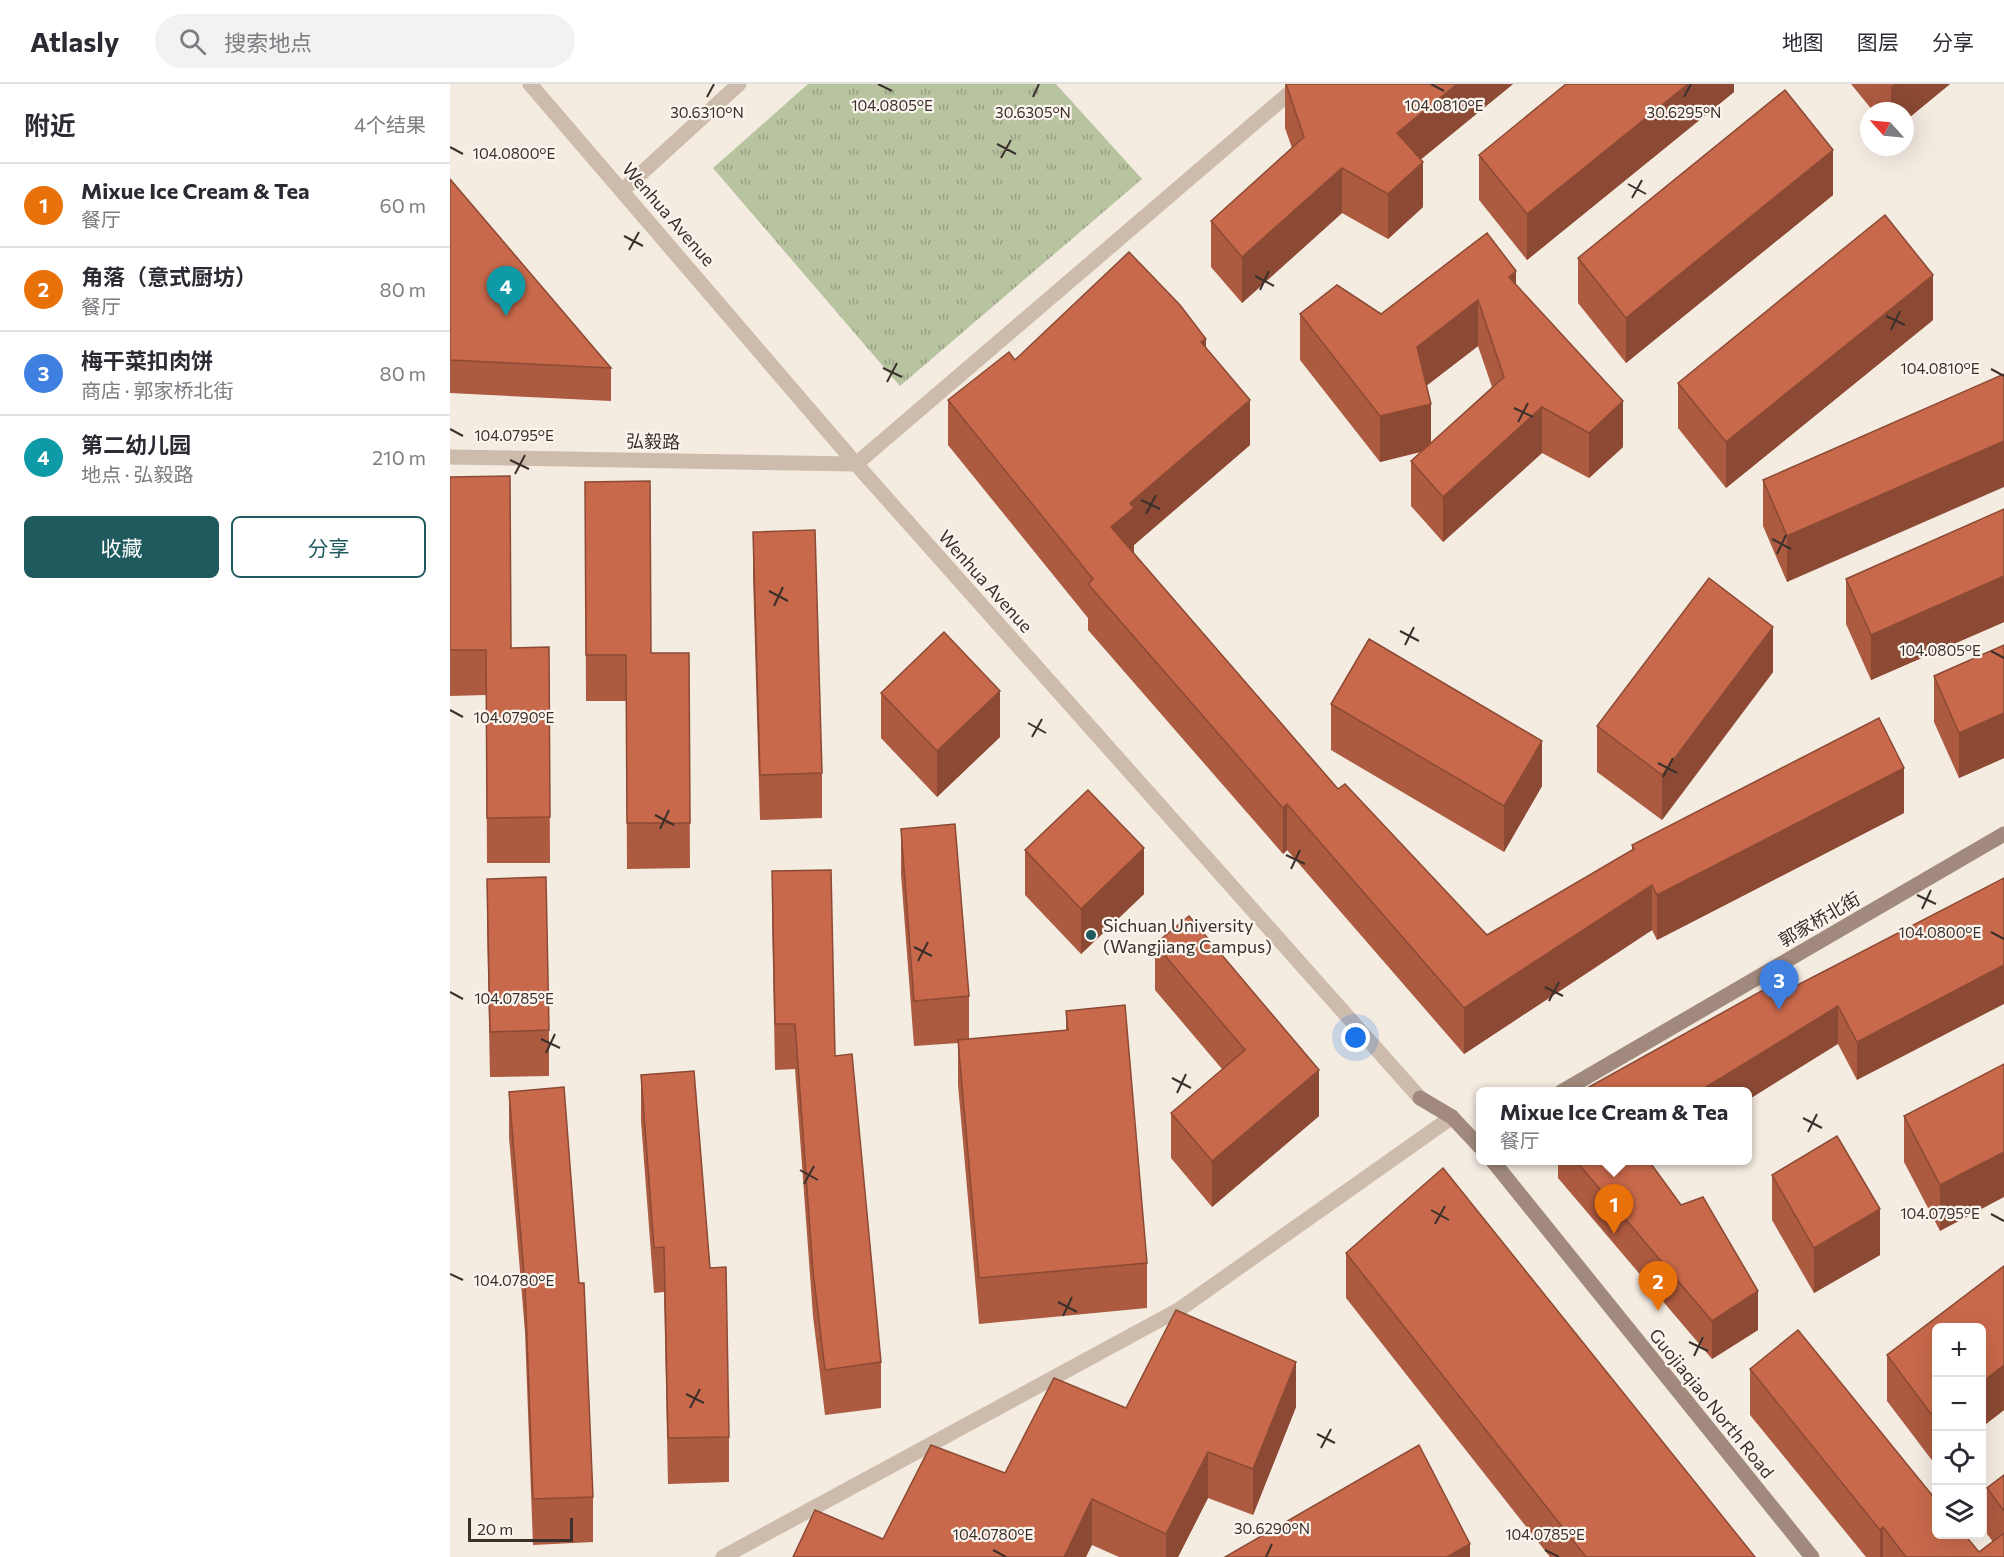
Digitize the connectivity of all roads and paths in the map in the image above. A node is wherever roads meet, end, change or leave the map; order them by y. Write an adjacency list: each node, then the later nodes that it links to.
1 (530, 84): 4 (street, Wenhua Avenue)
2 (739, 84): 4 (street)
3 (1300, 84): 6 (street)
4 (623, 190): 6 (street, Wenhua Avenue)
5 (450, 457): 6 (street, 弘毅路)
6 (856, 464): 9 (street, Wenhua Avenue)
7 (2004, 834): 8 (street, 郭家桥北街)
8 (1570, 1087)
9 (1452, 1117): 10 (street); 12 (street)
10 (1476, 1139)
11 (1495, 1165): 13 (street, Guojiaqiao North Road)
12 (723, 1557)
13 (1812, 1557)

